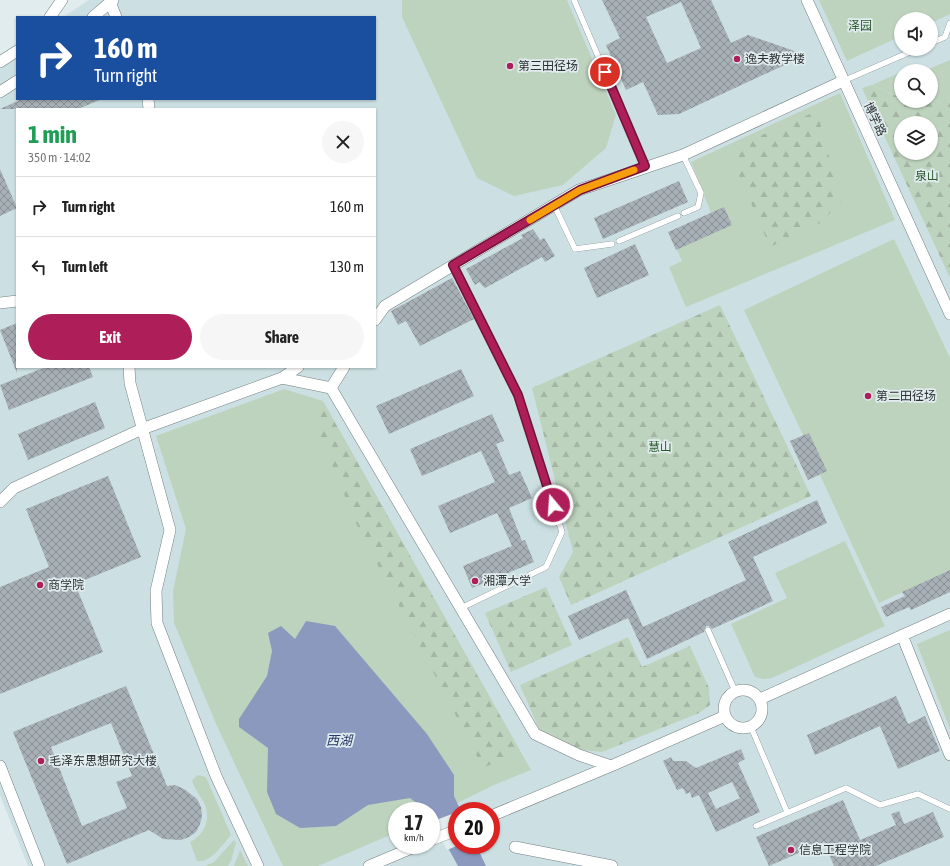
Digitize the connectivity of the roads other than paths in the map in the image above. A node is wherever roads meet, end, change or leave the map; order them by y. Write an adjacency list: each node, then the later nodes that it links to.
1 (62, 0): 5 (street)
2 (574, 0): 18 (lane)
3 (807, 0): 14 (street, 博学路)
4 (111, 1): 6 (street); 7 (street)
5 (51, 16)
6 (94, 16)
7 (116, 16)
8 (950, 23): 9 (lane)
9 (948, 39): 10 (lane)
10 (938, 41)
11 (16, 52): 13 (street)
12 (901, 56): 14 (lane)
13 (0, 62)
14 (843, 81): 17 (street); 29 (street, 博学路)
15 (16, 83): 16 (street)
16 (0, 92)
17 (683, 155): 18 (street); 20 (lane)
18 (645, 166): 19 (street)
19 (554, 205): 23 (lane); 24 (street)
20 (684, 213)
21 (678, 216): 22 (lane)
22 (619, 241)
23 (612, 244)
24 (453, 265): 27 (street); 38 (lane)
25 (16, 301): 26 (street)
26 (0, 303)
27 (385, 306): 28 (street); 30 (street)
28 (376, 311)
29 (950, 314)
30 (376, 319)
31 (129, 368): 36 (street)
32 (297, 368): 34 (street)
33 (343, 368): 35 (street)
34 (282, 378): 35 (street); 36 (street)
35 (331, 388): 38 (street)
36 (142, 428): 37 (street); 56 (street)
37 (0, 502)
38 (461, 608): 48 (street)
39 (950, 614): 41 (street)
40 (708, 630): 42 (lane)
41 (902, 635): 43 (street); 46 (street)
42 (735, 691): 43 (street); 44 (street)
43 (760, 700): 45 (street)
44 (725, 716): 45 (street); 48 (street)
45 (751, 727): 51 (lane)
46 (950, 755)
47 (0, 766): 55 (street)
48 (611, 766): 50 (street)
49 (950, 809): 51 (lane)
50 (500, 812)
51 (787, 812): 52 (lane)
52 (756, 826)
53 (515, 847): 58 (street)
54 (398, 854): 57 (street)
55 (39, 866)
56 (258, 866)
57 (369, 866)
58 (612, 866)

